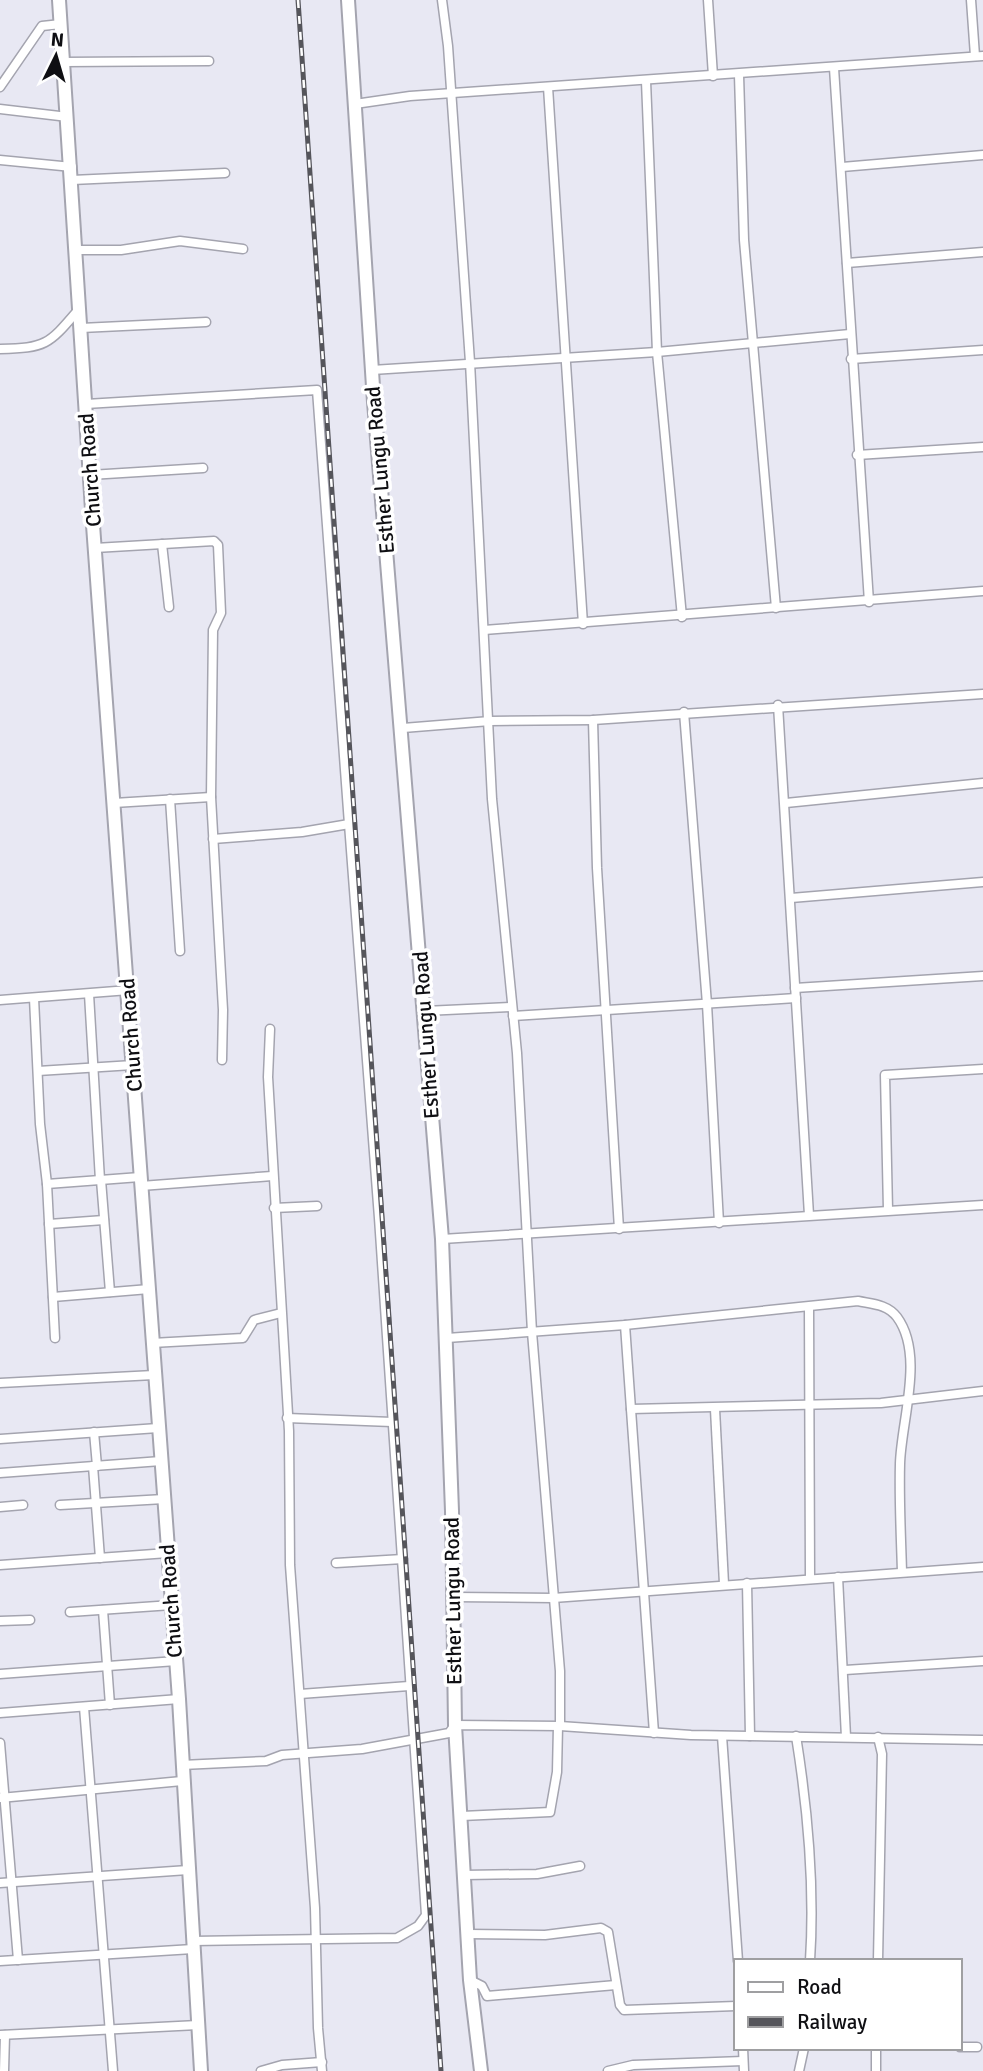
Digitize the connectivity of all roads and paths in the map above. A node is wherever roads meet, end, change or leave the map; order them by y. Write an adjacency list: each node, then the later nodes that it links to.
1 (59, 0): 6 (street, Church Road)
2 (348, 0): 17 (street, Esther Lungu Road)
3 (442, 0): 16 (street)
4 (708, 0): 12 (street)
5 (971, 0): 7 (street)
6 (61, 24): 9 (street, Church Road); 14 (street)
7 (979, 56): 10 (street)
8 (209, 61): 9 (street)
9 (64, 62): 19 (street, Church Road)
10 (834, 68): 11 (street); 22 (street)
11 (739, 75): 12 (street); 33 (street)
12 (713, 76): 13 (street)
13 (646, 81): 15 (street); 36 (street)
14 (0, 87)
15 (548, 87): 16 (street); 37 (street)
16 (451, 94): 17 (street); 39 (street)
17 (355, 104): 40 (street, Esther Lungu Road)
18 (0, 109): 19 (street)
19 (68, 117): 24 (street, Church Road)
20 (983, 155): 22 (street)
21 (0, 160): 24 (street)
22 (842, 167): 28 (street)
23 (225, 173): 24 (street)
24 (72, 174): 26 (street, Church Road)
25 (243, 249): 26 (street)
26 (76, 250): 29 (street, Church Road)
27 (983, 252): 28 (street)
28 (847, 263): 32 (street)
29 (80, 308): 31 (street, Church Road); 34 (street)
30 (206, 321): 31 (street)
31 (81, 328): 41 (street, Church Road)
32 (850, 334): 33 (street); 38 (street)
33 (754, 344): 36 (street); 51 (street)
34 (0, 349)
35 (983, 350): 38 (street)
36 (657, 352): 37 (street); 52 (street)
37 (563, 356): 39 (street); 53 (street)
38 (851, 359): 43 (street)
39 (470, 362): 40 (street); 54 (street)
40 (372, 370): 60 (street, Esther Lungu Road)
41 (86, 404): 45 (street, Church Road); 66 (street)
42 (983, 447): 43 (street)
43 (857, 455): 49 (street)
44 (203, 468): 45 (street)
45 (90, 475): 47 (street, Church Road)
46 (162, 544): 47 (street); 50 (street); 62 (street)
47 (95, 548): 64 (street, Church Road)
48 (983, 591): 49 (street)
49 (869, 602): 51 (street)
50 (169, 607)
51 (776, 608): 52 (street)
52 (682, 617): 53 (street)
53 (583, 624): 54 (street)
54 (484, 630): 59 (street)
55 (983, 694): 56 (street)
56 (778, 705): 57 (street); 65 (street)
57 (684, 712): 58 (street); 78 (street)
58 (593, 720): 59 (street); 80 (street)
59 (490, 721): 60 (street); 81 (street)
60 (402, 728): 79 (street, Esther Lungu Road)
61 (983, 783): 65 (street)
62 (211, 797): 63 (street); 67 (street)
63 (170, 799): 64 (street); 70 (street)
64 (114, 803): 73 (street, Church Road)
65 (786, 803): 69 (street)
66 (349, 824): 67 (street); 121 (street)
67 (213, 839): 83 (street)
68 (983, 882): 69 (street)
69 (791, 898): 72 (street)
70 (180, 951)
71 (983, 976): 72 (street)
72 (795, 988): 76 (street)
73 (129, 990): 74 (street); 84 (street, Church Road)
74 (89, 994): 75 (street); 85 (street)
75 (34, 998): 77 (street); 87 (street)
76 (796, 998): 78 (street); 96 (street)
77 (0, 1000)
78 (707, 1004): 80 (street); 98 (street)
79 (425, 1011): 81 (street); 102 (street, Esther Lungu Road)
80 (607, 1011): 81 (street); 100 (street)
81 (512, 1012): 101 (street)
82 (270, 1029): 88 (street)
83 (222, 1060)
84 (133, 1065): 85 (street); 90 (street, Church Road)
85 (93, 1066): 87 (street); 89 (street)
86 (983, 1069): 95 (street)
87 (38, 1071): 91 (street)
88 (272, 1176): 90 (street); 94 (street)
89 (100, 1180): 90 (street); 91 (street); 97 (street)
90 (141, 1182): 103 (street, Church Road)
91 (47, 1184): 99 (street)
92 (983, 1205): 95 (street)
93 (317, 1206): 94 (street)
94 (274, 1208): 107 (street)
95 (888, 1210): 96 (street)
96 (809, 1215): 98 (street)
97 (104, 1220): 99 (street); 104 (street)
98 (719, 1223): 100 (street)
99 (49, 1224): 105 (street)
100 (620, 1229): 101 (street)
101 (526, 1234): 102 (street); 109 (street)
102 (442, 1239): 111 (street, Esther Lungu Road)
103 (149, 1289): 104 (street); 112 (street, Church Road)
104 (110, 1292): 105 (street)
105 (53, 1297): 110 (street)
106 (809, 1307): 108 (street); 116 (street); 117 (street)
107 (281, 1313): 112 (street); 120 (street)
108 (625, 1325): 109 (street); 118 (street)
109 (532, 1332): 111 (street); 146 (street)
110 (55, 1338)
111 (447, 1338): 145 (street, Esther Lungu Road)
112 (152, 1343): 113 (street, Church Road)
113 (154, 1375): 114 (street); 122 (street, Church Road)
114 (0, 1383)
115 (983, 1391): 116 (street)
116 (910, 1400): 117 (street); 139 (street)
117 (810, 1405): 119 (street); 141 (street)
118 (631, 1409): 119 (street); 144 (street)
119 (715, 1409): 143 (street)
120 (287, 1418): 121 (street); 158 (street)
121 (392, 1422): 135 (street)
122 (158, 1428): 123 (street); 125 (street, Church Road)
123 (94, 1432): 124 (street); 126 (street)
124 (0, 1439)
125 (161, 1461): 126 (street); 128 (street, Church Road)
126 (95, 1466): 127 (street); 129 (street)
127 (0, 1473)
128 (164, 1499): 129 (street); 133 (street, Church Road)
129 (96, 1502): 131 (street); 134 (street)
130 (23, 1505): 132 (street)
131 (60, 1505)
132 (0, 1507)
133 (168, 1553): 134 (street); 147 (street, Church Road)
134 (100, 1558): 137 (street)
135 (403, 1559): 136 (street); 157 (street)
136 (336, 1563)
137 (0, 1565)
138 (983, 1566): 139 (street)
139 (902, 1572): 140 (street)
140 (838, 1577): 141 (street); 155 (street)
141 (810, 1579): 142 (street)
142 (747, 1583): 143 (street); 167 (street)
143 (724, 1584): 144 (street)
144 (646, 1592): 146 (street); 165 (street)
145 (453, 1597): 146 (street); 163 (street, Esther Lungu Road)
146 (553, 1598): 164 (street)
147 (172, 1605): 148 (street); 152 (street, Church Road)
148 (103, 1610): 149 (street); 154 (street)
149 (69, 1612)
150 (30, 1620): 151 (street)
151 (0, 1621)
152 (176, 1661): 154 (street); 159 (street, Church Road)
153 (983, 1661): 155 (street)
154 (107, 1666): 156 (street); 160 (street)
155 (845, 1671): 169 (street)
156 (0, 1674)
157 (409, 1686): 158 (street); 171 (street)
158 (300, 1694): 174 (street)
159 (179, 1699): 160 (street); 175 (street, Church Road)
160 (110, 1705): 161 (street)
161 (84, 1707): 162 (street); 177 (street)
162 (0, 1713)
163 (454, 1725): 164 (street); 171 (street); 179 (street, Esther Lungu Road)
164 (559, 1726): 165 (street); 179 (street)
165 (654, 1733): 166 (street)
166 (722, 1736): 167 (street); 190 (street)
167 (750, 1736): 168 (street)
168 (796, 1736): 169 (street); 191 (street)
169 (846, 1737): 170 (street)
170 (878, 1737): 172 (street); 192 (street)
171 (414, 1738): 174 (street); 187 (street)
172 (983, 1740)
173 (0, 1743): 178 (street)
174 (302, 1754): 175 (street); 187 (street)
175 (182, 1765): 176 (street, Church Road)
176 (182, 1781): 177 (street); 181 (street, Church Road)
177 (90, 1791): 178 (street); 183 (street)
178 (2, 1798): 185 (street)
179 (462, 1816): 182 (street, Esther Lungu Road)
180 (580, 1866): 182 (street)
181 (188, 1870): 183 (street); 188 (street, Church Road)
182 (464, 1875): 186 (street, Esther Lungu Road)
183 (95, 1877): 185 (street); 189 (street)
184 (0, 1882): 185 (street)
185 (12, 1882): 193 (street)
186 (468, 1934): 195 (street, Esther Lungu Road); 196 (street)
187 (316, 1940): 188 (street); 207 (street)
188 (193, 1945): 189 (street); 198 (street, Church Road)
189 (102, 1955): 193 (street); 199 (street)
190 (738, 1959)
191 (810, 1959)
192 (878, 1959)
193 (18, 1960): 194 (street)
194 (0, 1961)
195 (470, 1980): 196 (street); 210 (street, Esther Lungu Road)
196 (616, 1985): 197 (street)
197 (734, 2006)
198 (198, 2025): 199 (street); 213 (street, Church Road)
199 (108, 2030): 200 (street); 212 (street)
200 (3, 2035): 211 (street)
201 (962, 2047): 202 (street)
202 (977, 2047)
203 (743, 2050): 206 (street)
204 (804, 2050): 217 (street)
205 (876, 2050): 218 (street)
206 (743, 2061): 208 (street); 216 (street)
207 (322, 2066): 214 (street)
208 (697, 2067): 209 (street)
209 (651, 2068): 215 (street)
210 (485, 2070)
211 (4, 2071)
212 (113, 2071)
213 (201, 2071)
214 (261, 2071)
215 (608, 2071)
216 (744, 2071)
217 (799, 2071)
218 (876, 2071)

